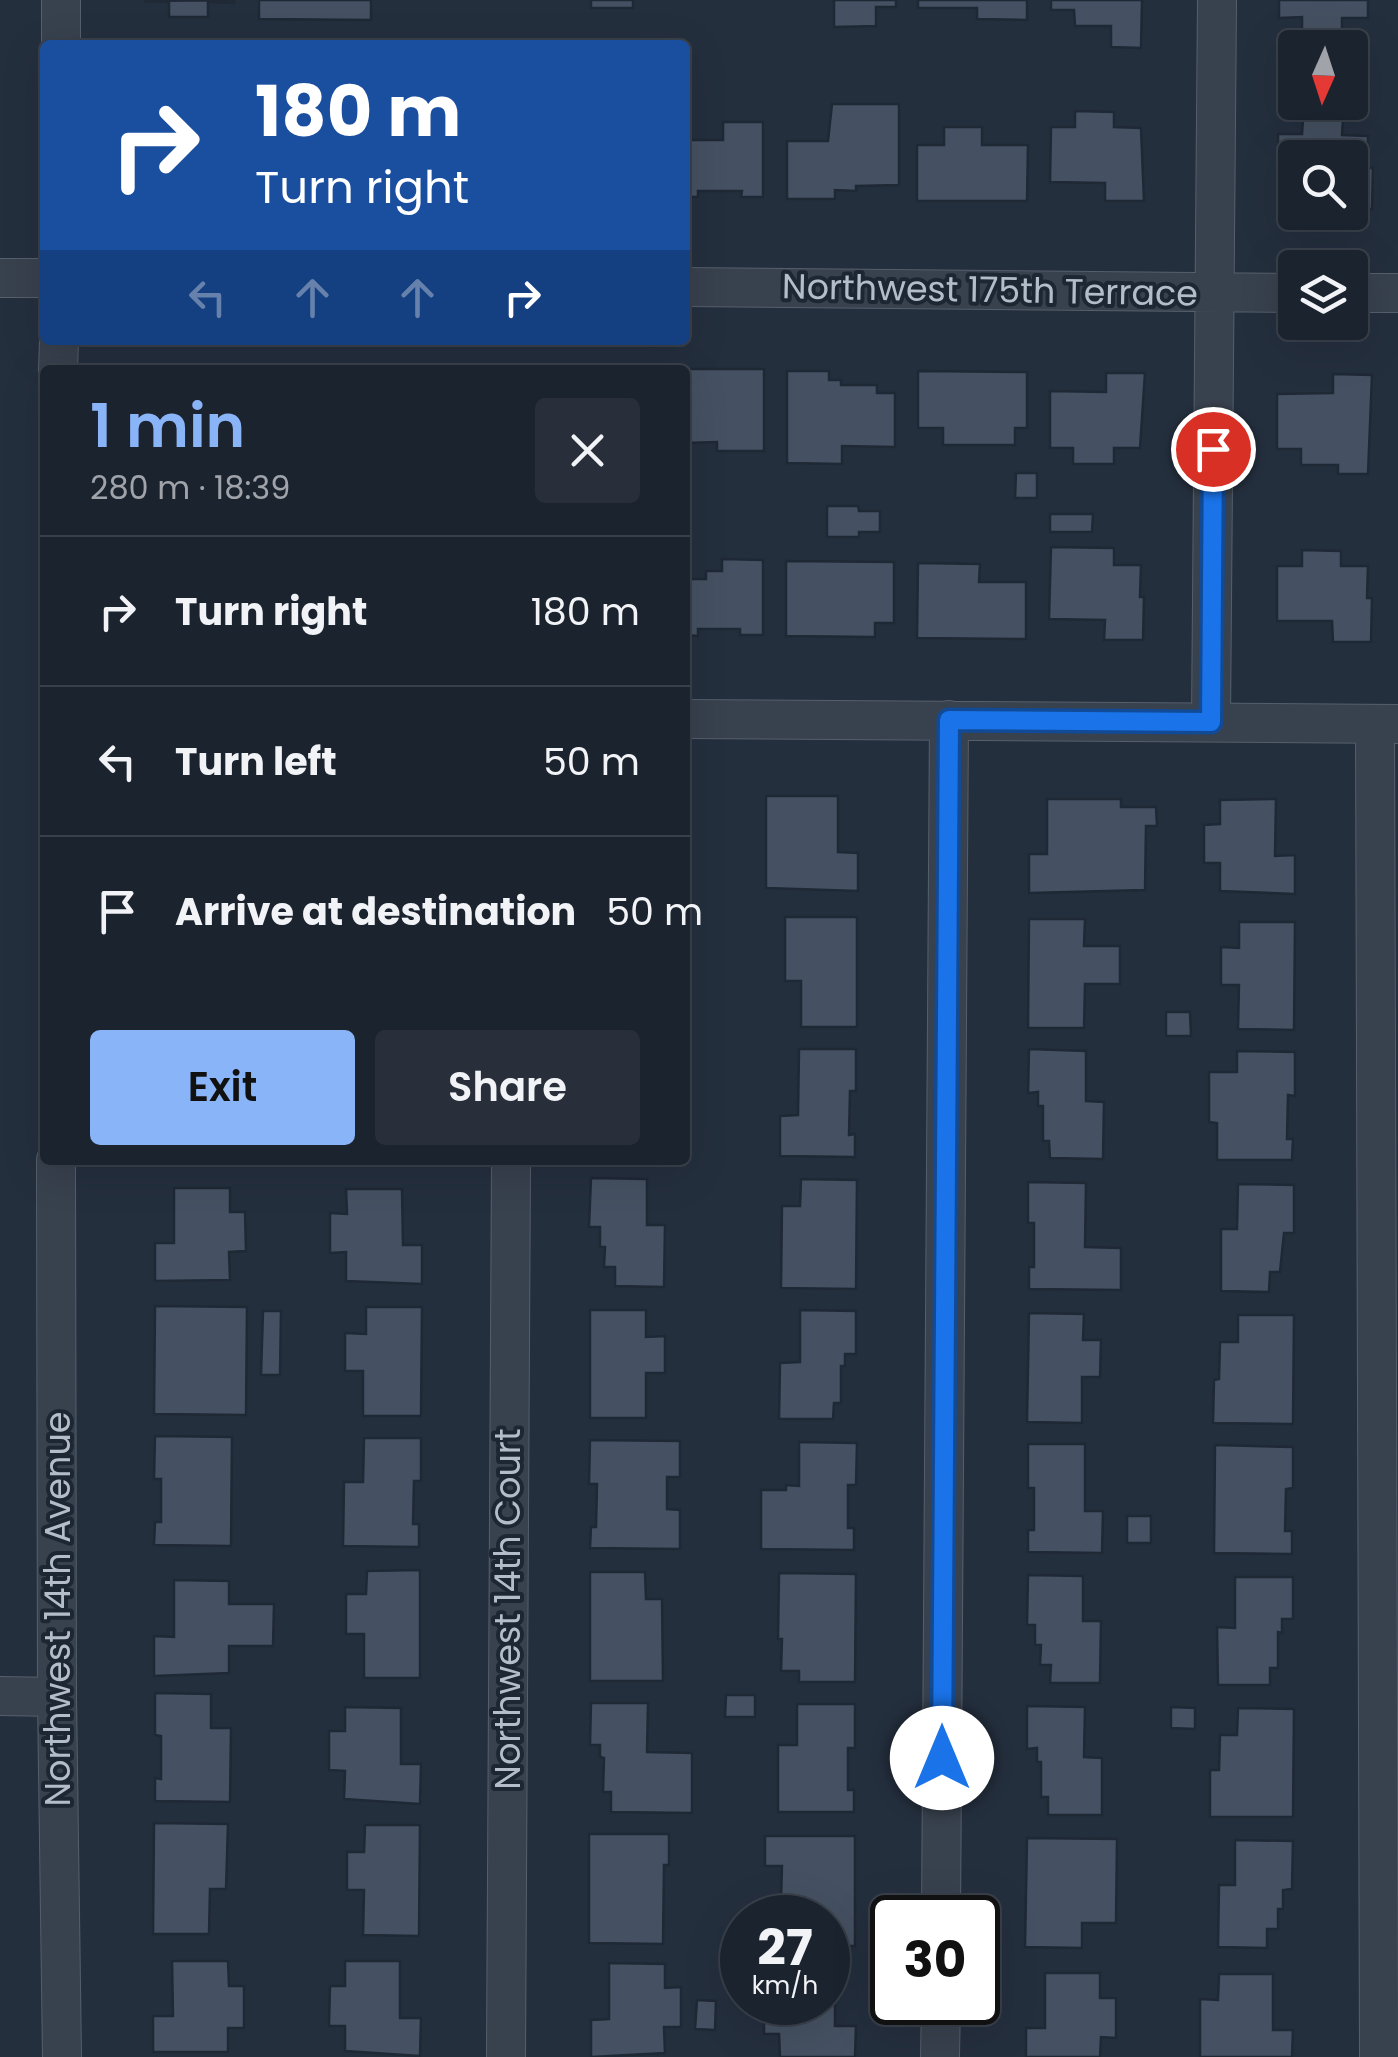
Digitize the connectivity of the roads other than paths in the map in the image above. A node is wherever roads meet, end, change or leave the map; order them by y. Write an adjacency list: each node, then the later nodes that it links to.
1 (62, 0): 3 (street)
2 (1217, 0): 7 (street)
3 (61, 40)
4 (0, 278): 5 (street)
5 (40, 278)
6 (690, 286): 7 (street, Northwest 175th Terrace)
7 (1214, 293): 8 (street, Northwest 175th Terrace); 13 (street)
8 (1278, 293)
9 (1368, 293): 10 (street)
10 (1398, 293)
11 (690, 719): 12 (street)
12 (949, 720): 13 (street); 19 (street)
13 (1211, 722): 14 (street)
14 (1387, 724): 24 (street)
15 (56, 1165): 18 (street, Northwest 14th Avenue)
16 (511, 1165): 22 (street, Northwest 14th Court)
17 (0, 1696): 18 (street)
18 (57, 1697): 21 (street, Northwest 14th Avenue)
19 (941, 1895)
20 (941, 2025): 23 (street)
21 (62, 2057)
22 (506, 2057)
23 (940, 2057)
24 (1379, 2057)

